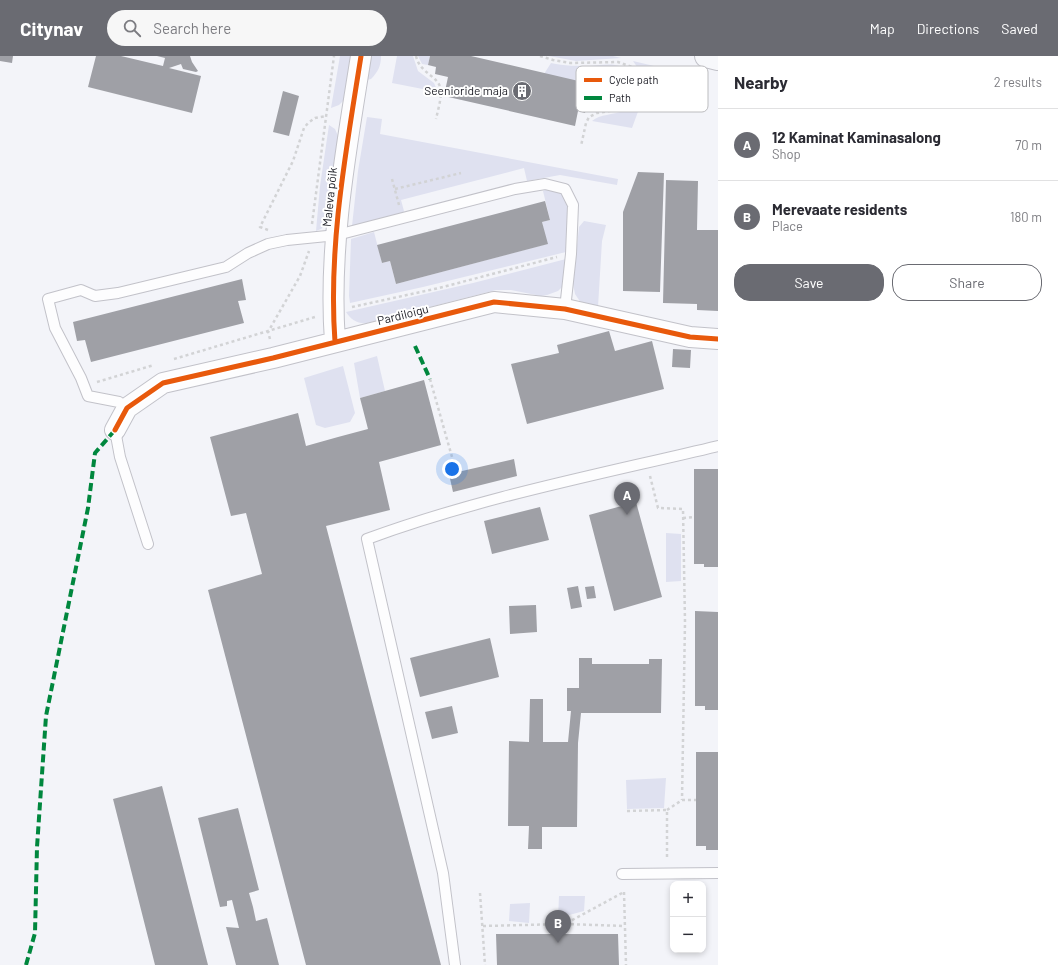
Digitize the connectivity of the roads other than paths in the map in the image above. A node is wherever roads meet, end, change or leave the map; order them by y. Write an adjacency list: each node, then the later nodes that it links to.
1 (361, 56): 4 (street, Maleva põik)
2 (706, 56): 3 (street)
3 (718, 59)
4 (336, 235): 5 (lane); 7 (street, Maleva põik); 8 (lane)
5 (565, 309): 6 (street, Pardiloigu); 7 (street, Pardiloigu)
6 (718, 339)
7 (335, 342): 8 (street, Pardiloigu)
8 (127, 408): 9 (street, Pardiloigu)
9 (115, 430): 11 (lane)
10 (718, 446): 14 (lane)
11 (148, 544)
12 (718, 873): 13 (lane)
13 (623, 879)
14 (455, 965)

